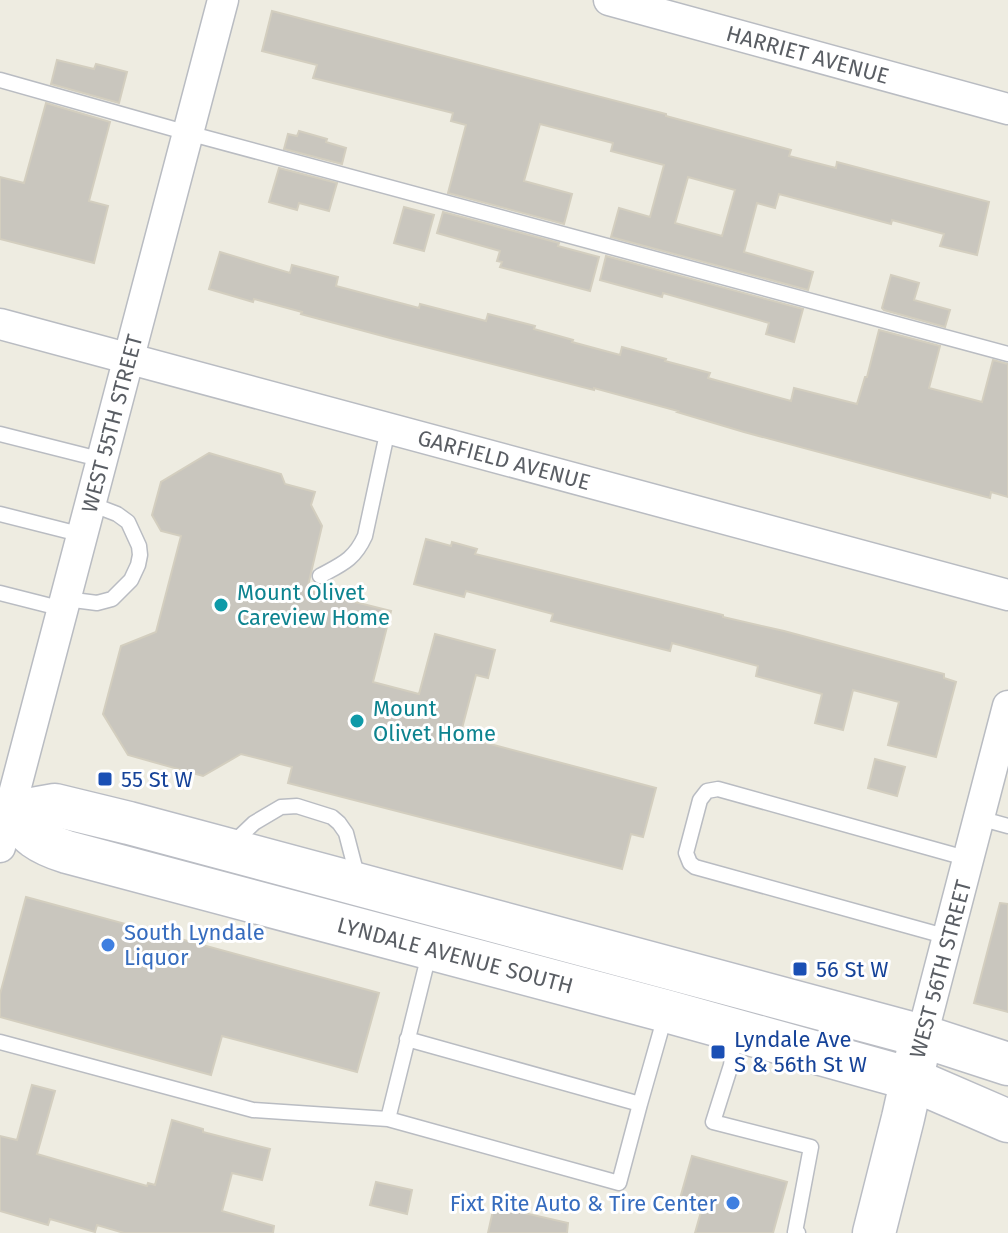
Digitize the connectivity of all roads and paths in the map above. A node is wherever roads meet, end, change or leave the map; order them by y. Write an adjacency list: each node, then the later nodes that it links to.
1 (223, 0): 5 (street, WEST 55TH STREET)
2 (609, 0): 4 (street, HARRIET AVENUE)
3 (0, 80): 5 (lane)
4 (1008, 109)
5 (188, 133): 7 (lane); 8 (street, WEST 55TH STREET)
6 (0, 324): 8 (street, GARFIELD AVENUE)
7 (1008, 354)
8 (129, 359): 9 (street, GARFIELD AVENUE); 11 (street, WEST 55TH STREET)
9 (388, 429): 15 (lane); 17 (street, GARFIELD AVENUE)
10 (0, 434): 11 (lane)
11 (103, 460): 12 (street, WEST 55TH STREET)
12 (91, 504): 14 (street, WEST 55TH STREET); 18 (lane)
13 (0, 514): 14 (lane)
14 (83, 535): 18 (street, WEST 55TH STREET)
15 (320, 576)
16 (0, 593): 18 (lane)
17 (1008, 595)
18 (65, 604): 21 (street, WEST 55TH STREET)
19 (1008, 706): 20 (street, WEST 56TH STREET)
20 (994, 822): 23 (street, WEST 56TH STREET)
21 (3, 823): 22 (main road, LYNDALE AVENUE SOUTH); 25 (main road, LYNDALE AVENUE SOUTH)
22 (228, 848): 24 (main road, LYNDALE AVENUE SOUTH); 24 (lane)
23 (969, 859): 26 (street, WEST 56TH STREET); 26 (lane)
24 (359, 883): 25 (main road, LYNDALE AVENUE SOUTH)
25 (436, 927): 27 (main road, LYNDALE AVENUE SOUTH); 29 (main road, LYNDALE AVENUE SOUTH); 30 (lane)
26 (948, 937): 29 (street, WEST 56TH STREET)
27 (666, 1011): 28 (main road, LYNDALE AVENUE SOUTH); 34 (lane)
28 (736, 1031): 33 (main road, LYNDALE AVENUE SOUTH); 37 (lane)
29 (922, 1036): 32 (main road, LYNDALE AVENUE SOUTH); 33 (main road, WEST 56TH STREET)
30 (407, 1039): 34 (lane); 35 (lane)
31 (0, 1042): 35 (lane)
32 (1008, 1064)
33 (911, 1079): 36 (main road, LYNDALE AVENUE SOUTH); 38 (main road, WEST 56TH STREET)
34 (640, 1104): 35 (lane)
35 (388, 1119)
36 (1008, 1121)
37 (798, 1233)
38 (874, 1233)

